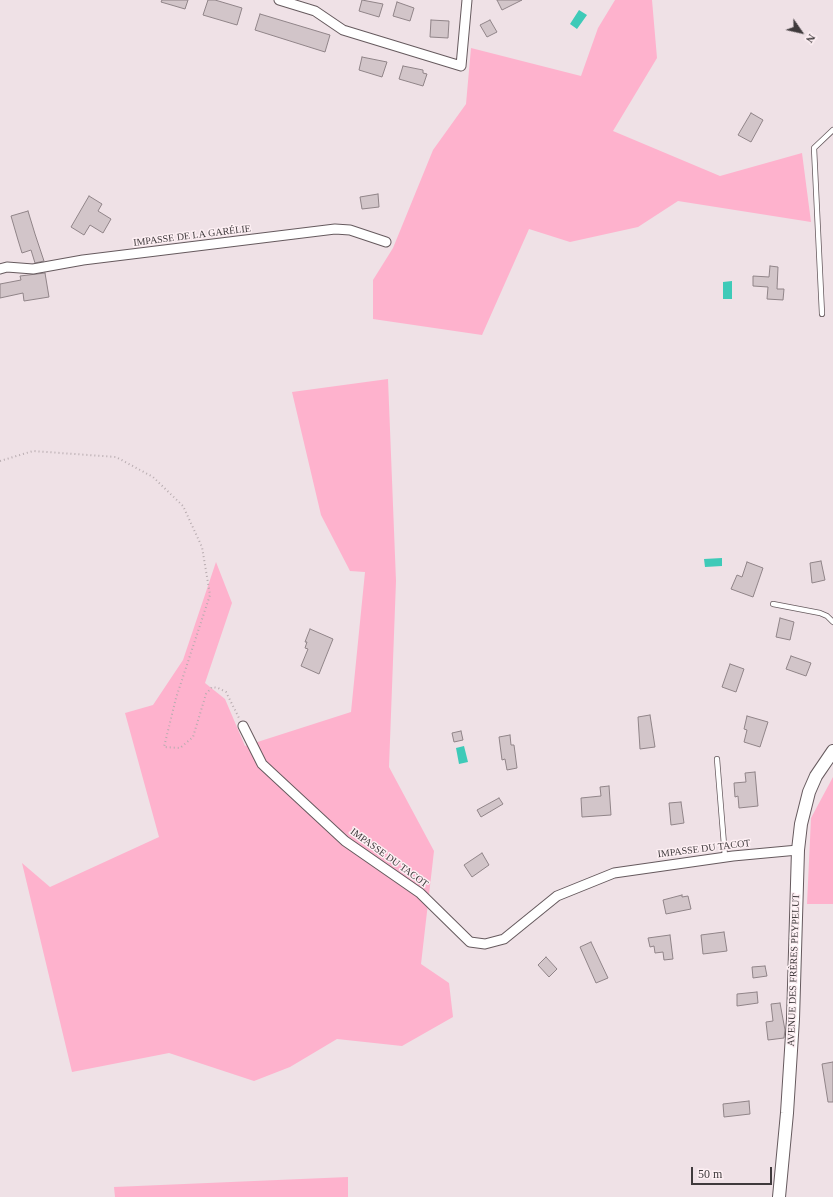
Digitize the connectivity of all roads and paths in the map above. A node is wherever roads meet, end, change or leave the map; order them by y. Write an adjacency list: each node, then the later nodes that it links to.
1 (279, 0): 2 (street)
2 (466, 0)
3 (833, 130): 6 (lane)
4 (386, 242): 5 (street, IMPASSE DE LA GARÉLIE)
5 (0, 270)
6 (822, 314)
7 (0, 461): 10 (path)
8 (773, 604): 9 (lane)
9 (833, 622)
10 (243, 726): 14 (street, IMPASSE DU TACOT)
11 (833, 751): 13 (main road, AVENUE DES FRÈRES PEYPELUT)
12 (717, 759): 14 (lane)
13 (798, 850): 14 (street, IMPASSE DU TACOT); 15 (main road, AVENUE DES FRÈRES PEYPELUT)
14 (725, 857)
15 (779, 1197)

